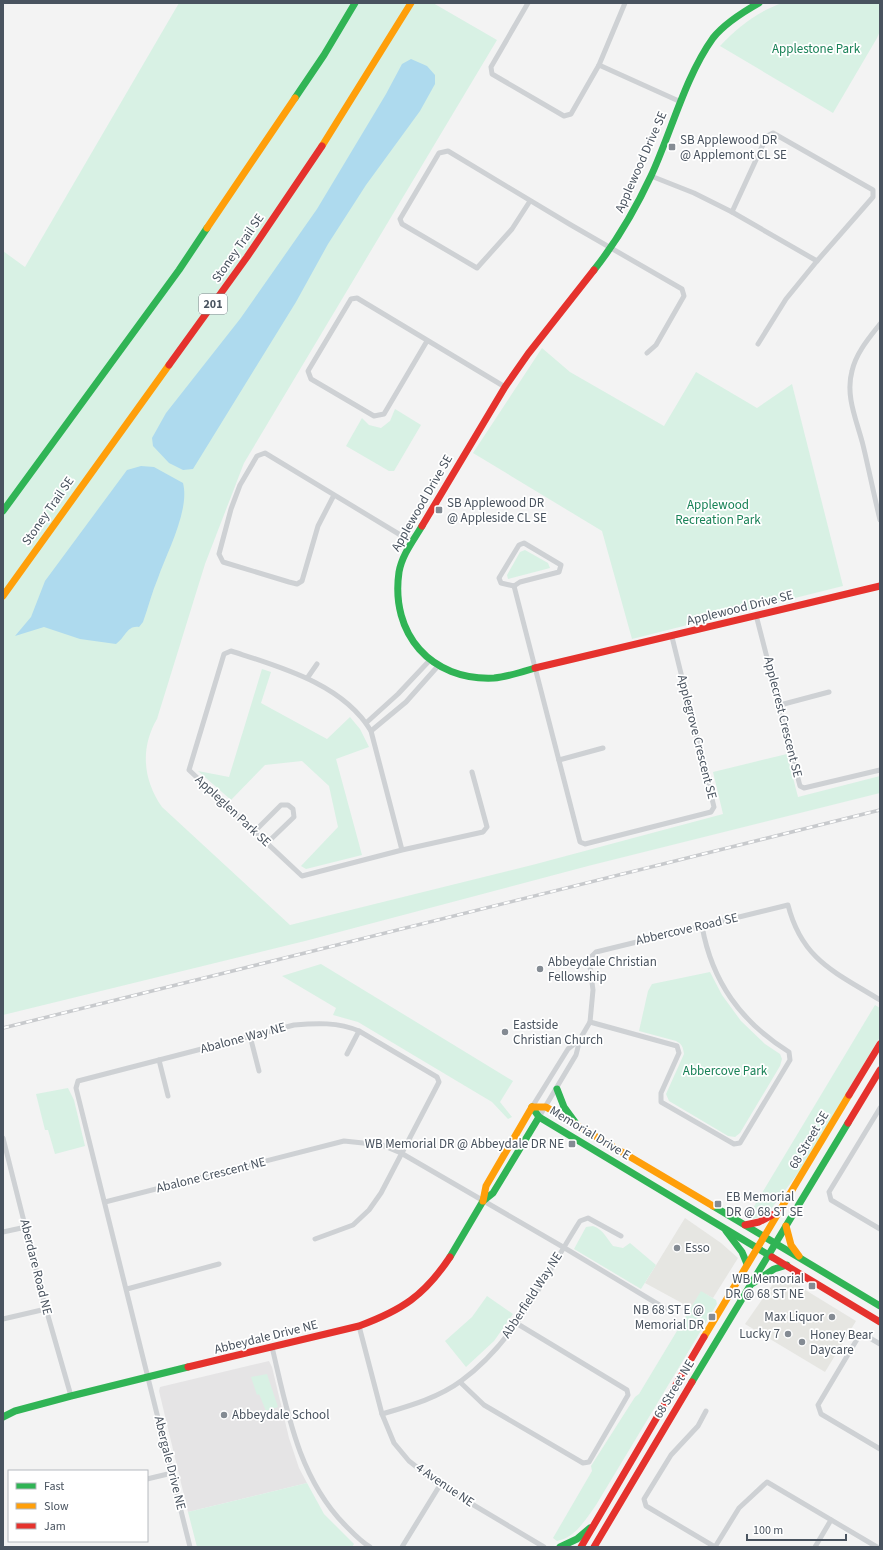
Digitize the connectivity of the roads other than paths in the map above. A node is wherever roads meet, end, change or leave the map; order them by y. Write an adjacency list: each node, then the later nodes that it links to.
1 (355, 3): 21 (main road)
2 (411, 3): 26 (main road, Stoney Trail SE / 201)
3 (528, 3): 6 (street)
4 (625, 3): 6 (street)
5 (759, 3): 7 (main road, Applewood Drive SE)
6 (600, 65): 7 (street)
7 (681, 102): 8 (main road, Applewood Drive SE)
8 (651, 176): 10 (street); 11 (main road, Applewood Drive SE)
9 (530, 201): 9 (street); 11 (street)
10 (732, 212): 12 (street); 12 (street)
11 (611, 248): 16 (street); 17 (main road, Applewood Drive SE)
12 (817, 261): 15 (street)
13 (880, 324): 19 (street)
14 (427, 341): 14 (street); 17 (street)
15 (758, 344)
16 (647, 353)
17 (505, 387): 23 (main road, Applewood Drive SE)
18 (880, 490): 19 (street)
19 (873, 491): 22 (street)
20 (334, 495): 20 (street); 23 (street)
21 (3, 511)
22 (880, 520)
23 (412, 542): 29 (main road, Applewood Drive SE)
24 (514, 586): 24 (street); 32 (street, Applegrove Crescent SE)
25 (880, 586): 27 (main road, Applewood Drive SE)
26 (3, 596)
27 (756, 616): 28 (main road, Applewood Drive SE); 37 (street, Applecrest Crescent SE)
28 (672, 637): 32 (main road, Applewood Drive SE); 41 (street, Applegrove Crescent SE)
29 (430, 660): 31 (main road, Applewood Drive SE); 35 (street)
30 (317, 664): 33 (street)
31 (438, 666): 32 (main road, Applewood Drive SE); 36 (street)
32 (536, 668): 41 (street, Applegrove Crescent SE)
33 (308, 677): 38 (street, Appleglen Park SE); 44 (street, Appleglen Park SE)
34 (828, 692): 37 (street)
35 (398, 694): 36 (street); 38 (street)
36 (406, 702): 39 (street)
37 (780, 705): 42 (street, Applecrest Crescent SE)
38 (366, 723): 39 (street, Appleglen Park SE)
39 (371, 732): 46 (street, Appleglen Park SE)
40 (603, 748): 41 (street)
41 (559, 760)
42 (880, 770)
43 (472, 772): 46 (street)
44 (255, 831): 45 (street, Appleglen Park SE); 45 (street)
45 (268, 843): 46 (street, Appleglen Park SE)
46 (402, 850)
47 (702, 926): 48 (street, Abbercove Road SE); 49 (street, Abbercove Road SE); 49 (street)
48 (880, 1000)
49 (590, 1022): 52 (street)
50 (359, 1031): 51 (street, Abalone Way NE); 54 (street); 66 (street, Abalone Way NE)
51 (250, 1036): 55 (street, Abalone Way NE); 57 (street)
52 (580, 1039): 58 (street); 60 (street)
53 (880, 1044): 69 (main road, 68 Street SE)
54 (347, 1054)
55 (159, 1060): 59 (street); 68 (street, Abalone Way NE)
56 (880, 1070): 71 (main road, 68 Street SE)
57 (259, 1071)
58 (557, 1089): 61 (street); 64 (main road)
59 (168, 1096)
60 (532, 1107): 61 (main road, Memorial Drive E); 63 (main road, Memorial Drive E); 67 (main road, Abbeydale Drive NE)
61 (546, 1107): 63 (street); 64 (main road, Memorial Drive E)
62 (880, 1108): 74 (street)
63 (539, 1117): 67 (main road, Abbeydale Drive NE); 73 (main road, Memorial Drive E)
64 (579, 1126): 70 (main road, Memorial Drive E)
65 (3, 1138): 72 (street, Aberdare Road NE)
66 (401, 1153): 67 (street, Abalone Crescent NE); 68 (street, Abalone Crescent NE); 78 (street, Abalone Way NE)
67 (483, 1201): 80 (street, Abberfield Way NE); 95 (main road, Abbeydale Drive NE)
68 (105, 1202): 88 (street)
69 (780, 1211): 70 (main road); 77 (main road, 68 Street SE)
70 (745, 1225): 77 (main road, Memorial Drive E)
71 (786, 1226): 79 (main road, 68 Street SE); 83 (main road)
72 (26, 1227): 75 (street); 90 (street, Aberdare Road NE)
73 (724, 1228): 81 (main road, Memorial Drive E); 85 (main road)
74 (880, 1229)
75 (3, 1232)
76 (621, 1236): 80 (street)
77 (764, 1237): 79 (main road, Memorial Drive E); 81 (main road, 68 Street SE)
78 (315, 1239)
79 (775, 1244): 82 (main road, 68 Street NE); 83 (main road, Memorial Drive E)
80 (563, 1247): 91 (street); 94 (street, Abberfield Way NE)
81 (757, 1248): 82 (main road, Memorial Drive E); 85 (main road, 68 Street NE)
82 (768, 1254): 86 (main road, Memorial Drive E); 87 (main road, 68 Street NE)
83 (803, 1260): 89 (main road, Memorial Drive E)
84 (219, 1264): 88 (street)
85 (747, 1264): 109 (main road, 68 Street NE)
86 (787, 1265): 87 (main road); 93 (main road, Memorial Drive E)
87 (748, 1287): 116 (main road, 68 Street NE)
88 (127, 1289): 98 (street)
89 (880, 1306)
90 (46, 1309): 92 (street); 100 (street, Aberdare Road NE)
91 (670, 1312)
92 (3, 1319)
93 (880, 1322)
94 (516, 1323): 99 (street, Abberfield Way NE); 99 (street)
95 (359, 1326): 97 (main road, Abbeydale Drive NE); 102 (street, 4 Avenue NE)
96 (880, 1344): 104 (street)
97 (272, 1347): 98 (main road, Abbeydale Drive NE); 111 (street)
98 (149, 1379): 100 (main road, Abbeydale Drive NE); 105 (street, Abergale Drive NE)
99 (460, 1382): 102 (street, Abberfield Way NE)
100 (71, 1396): 103 (main road, Abbeydale Drive NE)
101 (706, 1411): 117 (street)
102 (382, 1414): 107 (street, 4 Avenue NE)
103 (3, 1417)
104 (880, 1449)
105 (172, 1473): 106 (street); 110 (street, Abergale Drive NE)
106 (148, 1479)
107 (440, 1485): 112 (street); 113 (street, 4 Avenue NE)
108 (831, 1520): 117 (street); 118 (street); 119 (street)
109 (595, 1524): 114 (main road); 115 (main road, 68 Street NE)
110 (190, 1547)
111 (370, 1547)
112 (402, 1547)
113 (544, 1547)
114 (560, 1547)
115 (581, 1547)
116 (594, 1547)
117 (715, 1547)
118 (815, 1547)
119 (877, 1547)

